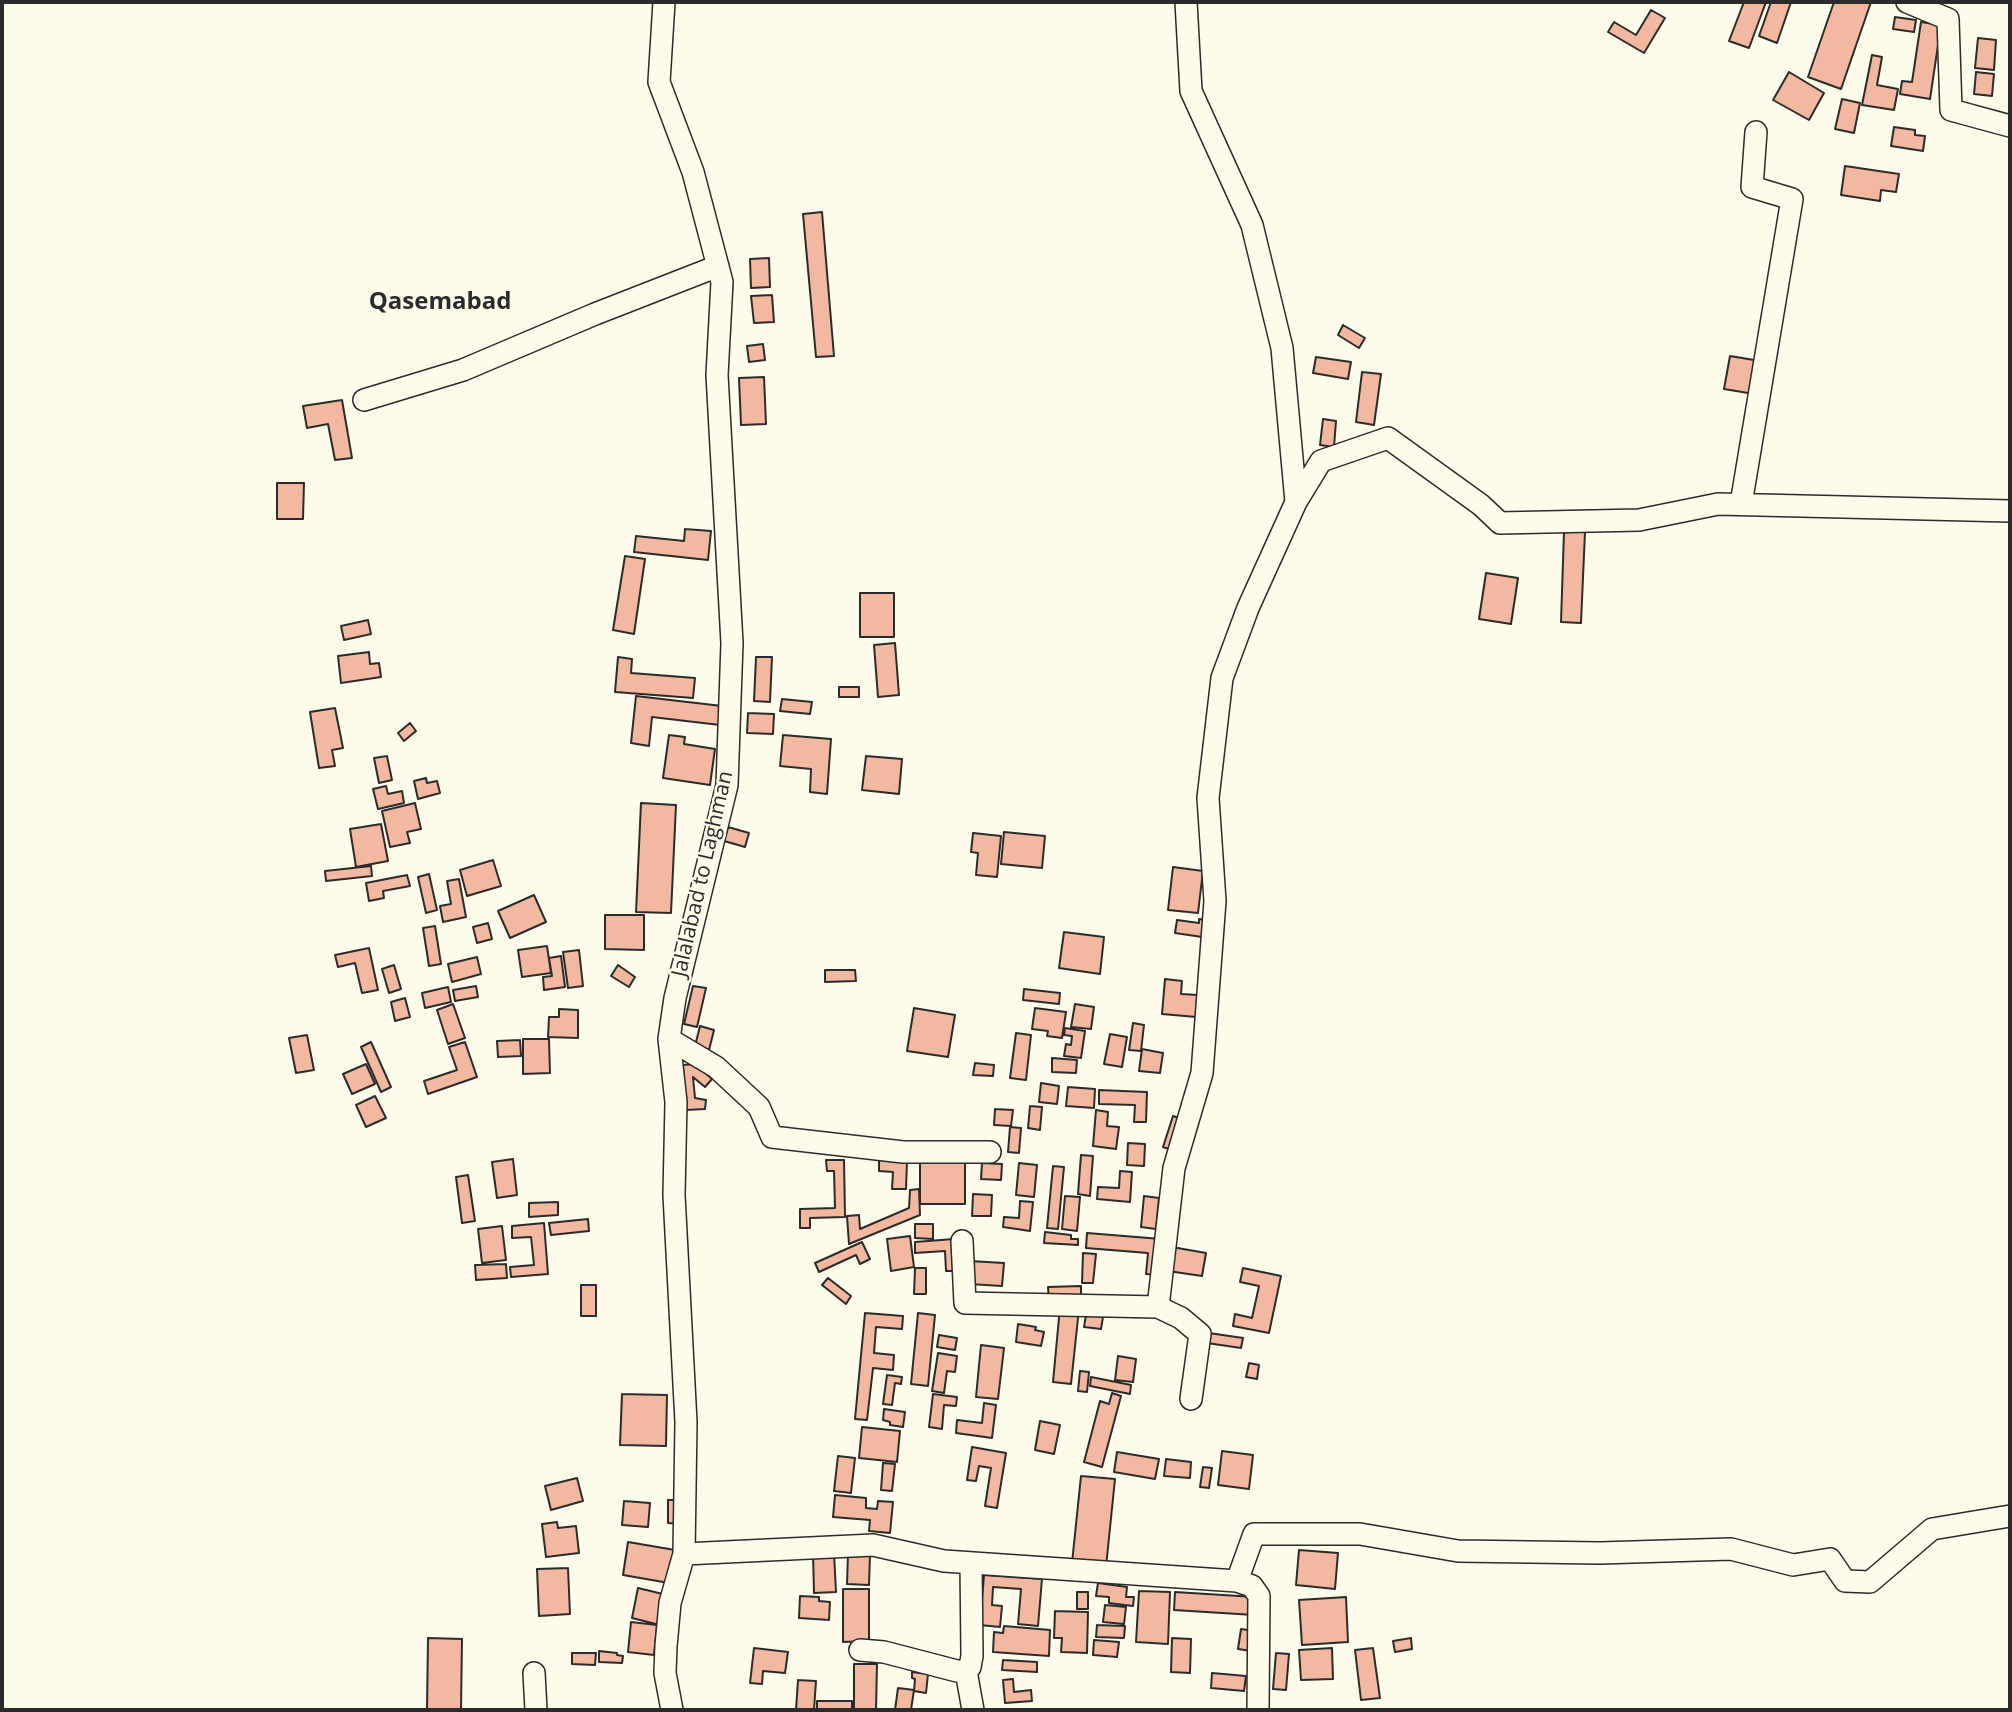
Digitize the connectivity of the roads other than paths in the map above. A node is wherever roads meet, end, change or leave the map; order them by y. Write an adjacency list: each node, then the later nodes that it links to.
1 (664, 2): 6 (street, Jalalabad to Laghman)
2 (1186, 2): 8 (street)
3 (1907, 2): 4 (street)
4 (2010, 126)
5 (1756, 132): 9 (street)
6 (718, 266): 7 (street); 11 (street, Jalalabad to Laghman)
7 (364, 400)
8 (1296, 502): 9 (street); 14 (street)
9 (1741, 504): 10 (street)
10 (2010, 511)
11 (669, 1040): 12 (street); 17 (street, Jalalabad to Laghman)
12 (990, 1152)
13 (962, 1241): 14 (street)
14 (1158, 1307): 15 (street)
15 (1191, 1399)
16 (2010, 1516): 19 (street)
17 (684, 1554): 18 (street); 24 (street, Jalalabad to Laghman)
18 (971, 1563): 19 (street); 21 (street)
19 (1237, 1581): 26 (street)
20 (860, 1650): 21 (street)
21 (966, 1671): 25 (street)
22 (534, 1673): 23 (street)
23 (536, 1710)
24 (673, 1710)
25 (973, 1710)
26 (1258, 1710)

